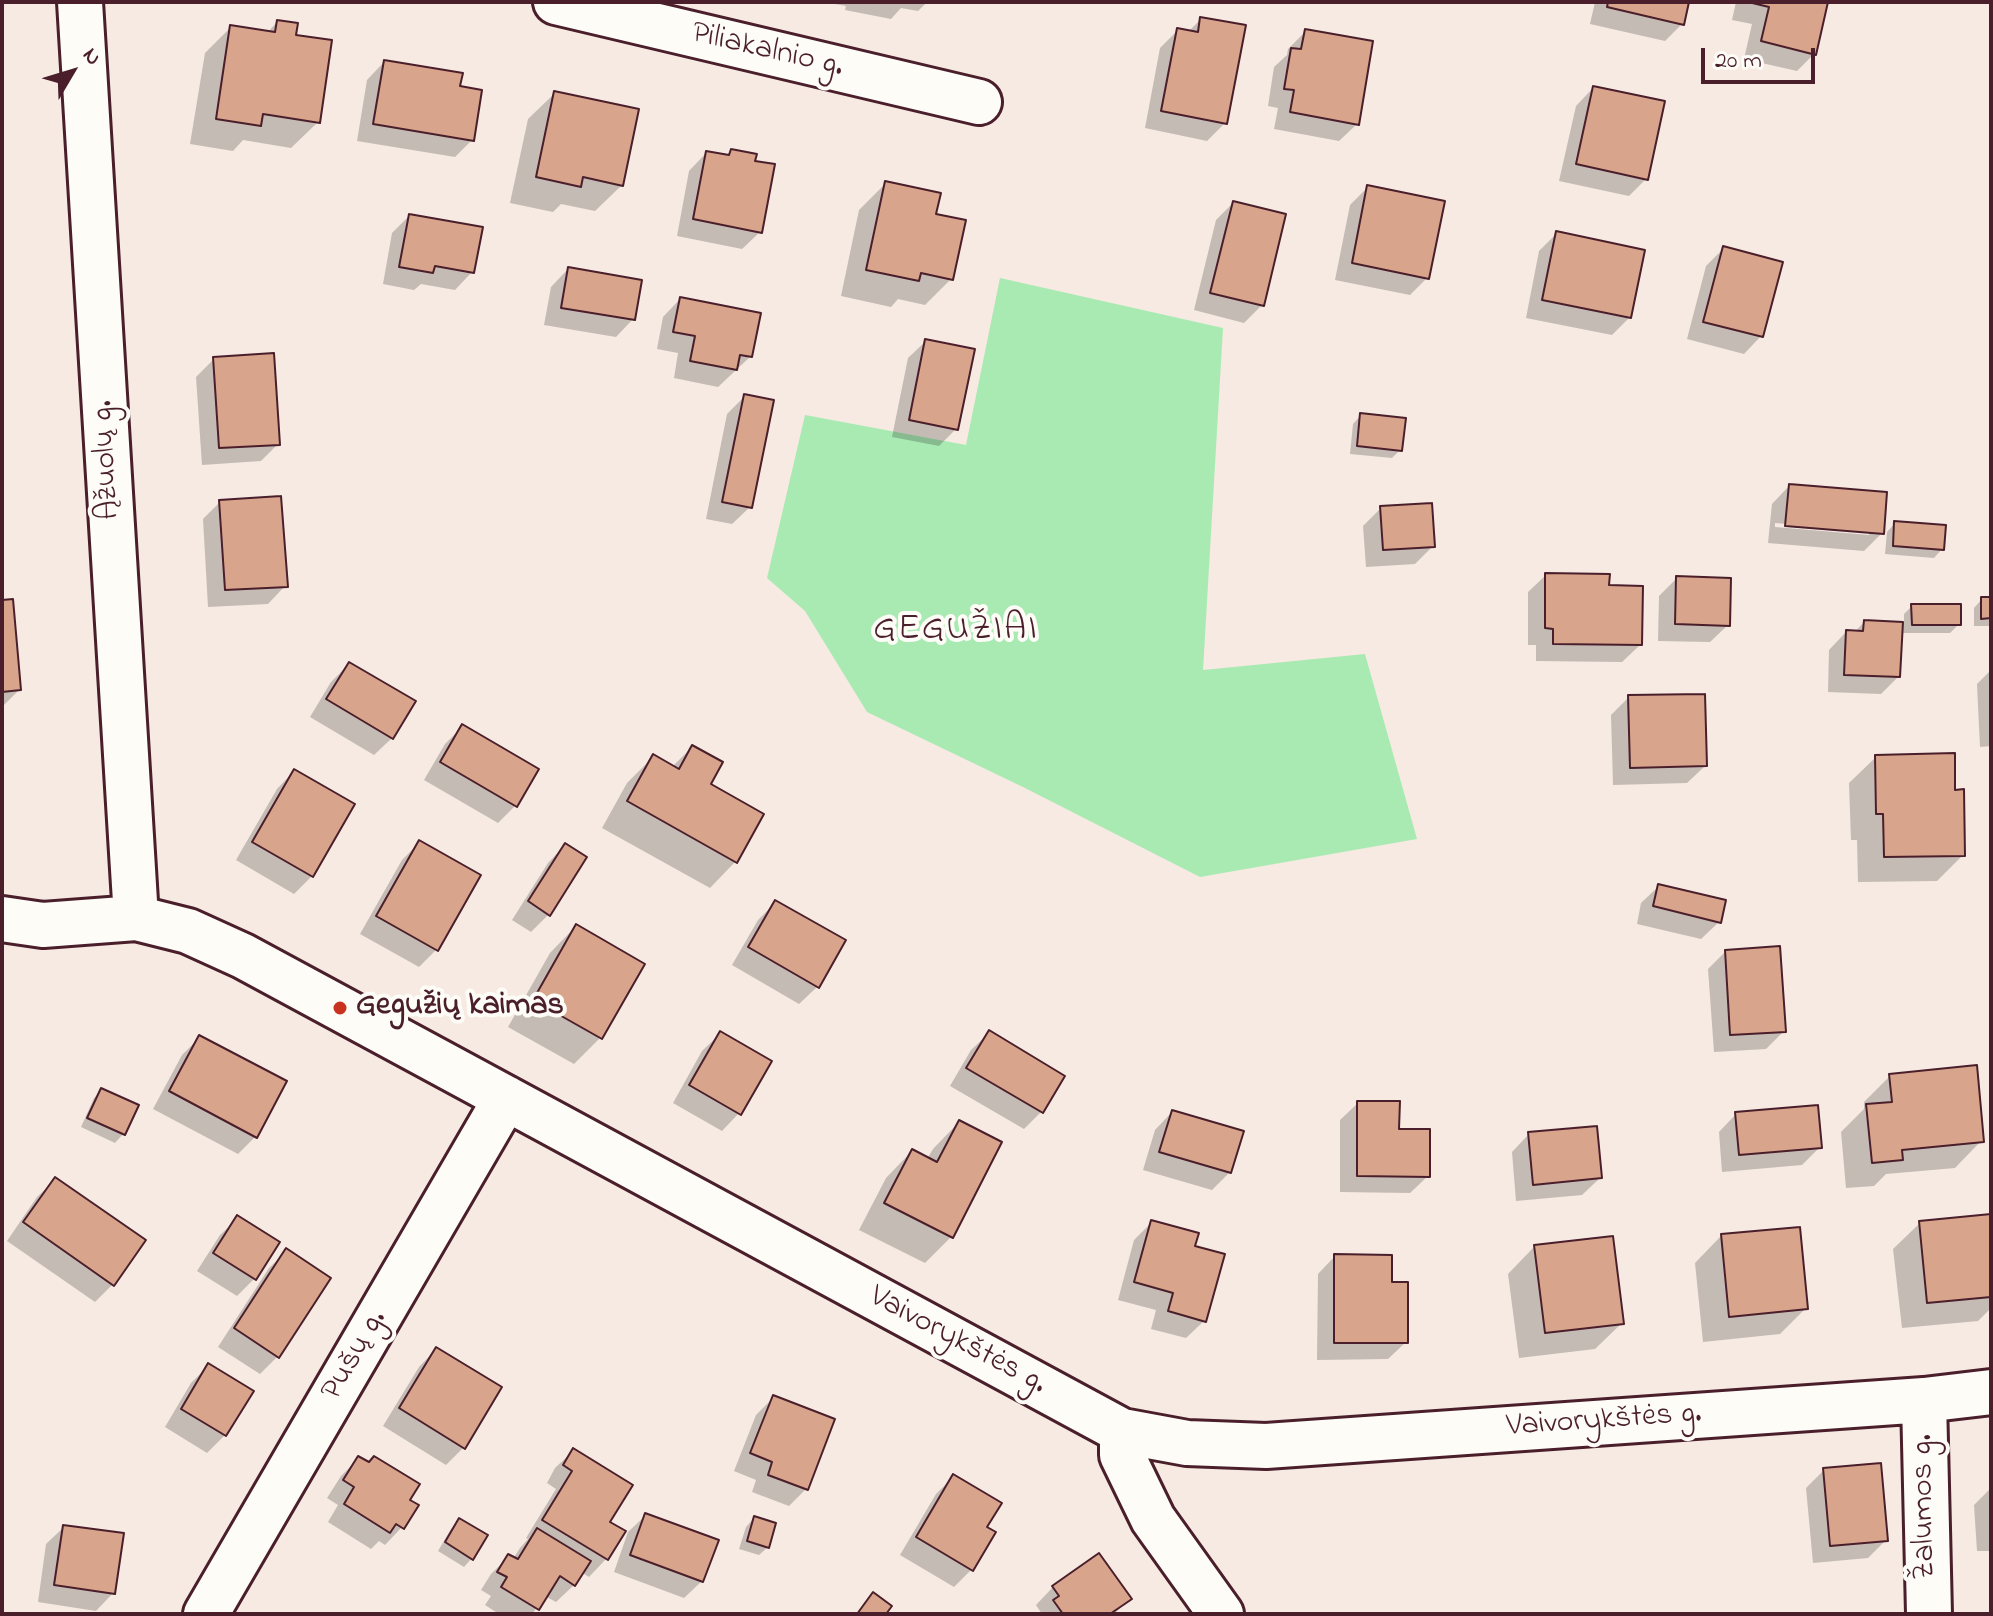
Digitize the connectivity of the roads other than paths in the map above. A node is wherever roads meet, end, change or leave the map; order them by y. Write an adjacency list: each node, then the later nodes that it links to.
1 (80, 2): 4 (street, Ąžuolų g.)
2 (556, 2): 3 (street, Piliakalnio g.)
3 (979, 102)
4 (136, 918): 5 (street, Vaivorykštės g.); 6 (street, Vaivorykštės g.)
5 (2, 919)
6 (506, 1098): 9 (street, Vaivorykštės g.); 10 (street, Pušų g.)
7 (1991, 1392): 8 (street, Vaivorykštės g.)
8 (1924, 1400): 9 (street, Vaivorykštės g.); 12 (street, Žalumos g.)
9 (1122, 1431): 11 (street)
10 (206, 1614)
11 (1221, 1614)
12 (1929, 1614)

